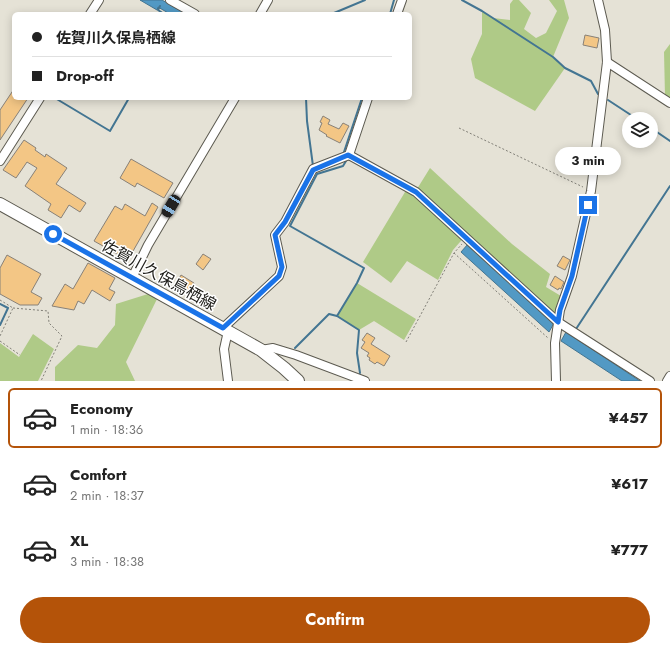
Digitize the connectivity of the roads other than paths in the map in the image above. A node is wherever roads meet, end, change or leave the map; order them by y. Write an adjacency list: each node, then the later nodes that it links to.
1 (99, 0): 6 (street)
2 (170, 0): 7 (street)
3 (268, 0): 8 (street)
4 (402, 0): 9 (street)
5 (598, 0): 10 (street)
6 (91, 12)
7 (191, 12)
8 (261, 12)
9 (398, 12)
10 (607, 62): 14 (street); 20 (street)
11 (39, 100): 16 (street)
12 (234, 100): 18 (street)
13 (367, 100): 15 (street)
14 (670, 103)
15 (345, 157): 19 (street); 20 (street)
16 (0, 161)
17 (0, 204): 18 (main road, 佐賀川久保鳥栖線)
18 (132, 278): 19 (main road, 佐賀川久保鳥栖線)
19 (226, 330): 21 (main road, 佐賀川久保鳥栖線); 23 (street)
20 (557, 332): 26 (street); 27 (street)
21 (261, 350): 24 (main road, 佐賀川久保鳥栖線); 25 (street)
22 (670, 376): 28 (street)
23 (228, 381)
24 (298, 381)
25 (365, 381)
26 (556, 381)
27 (650, 381)
28 (667, 381)

